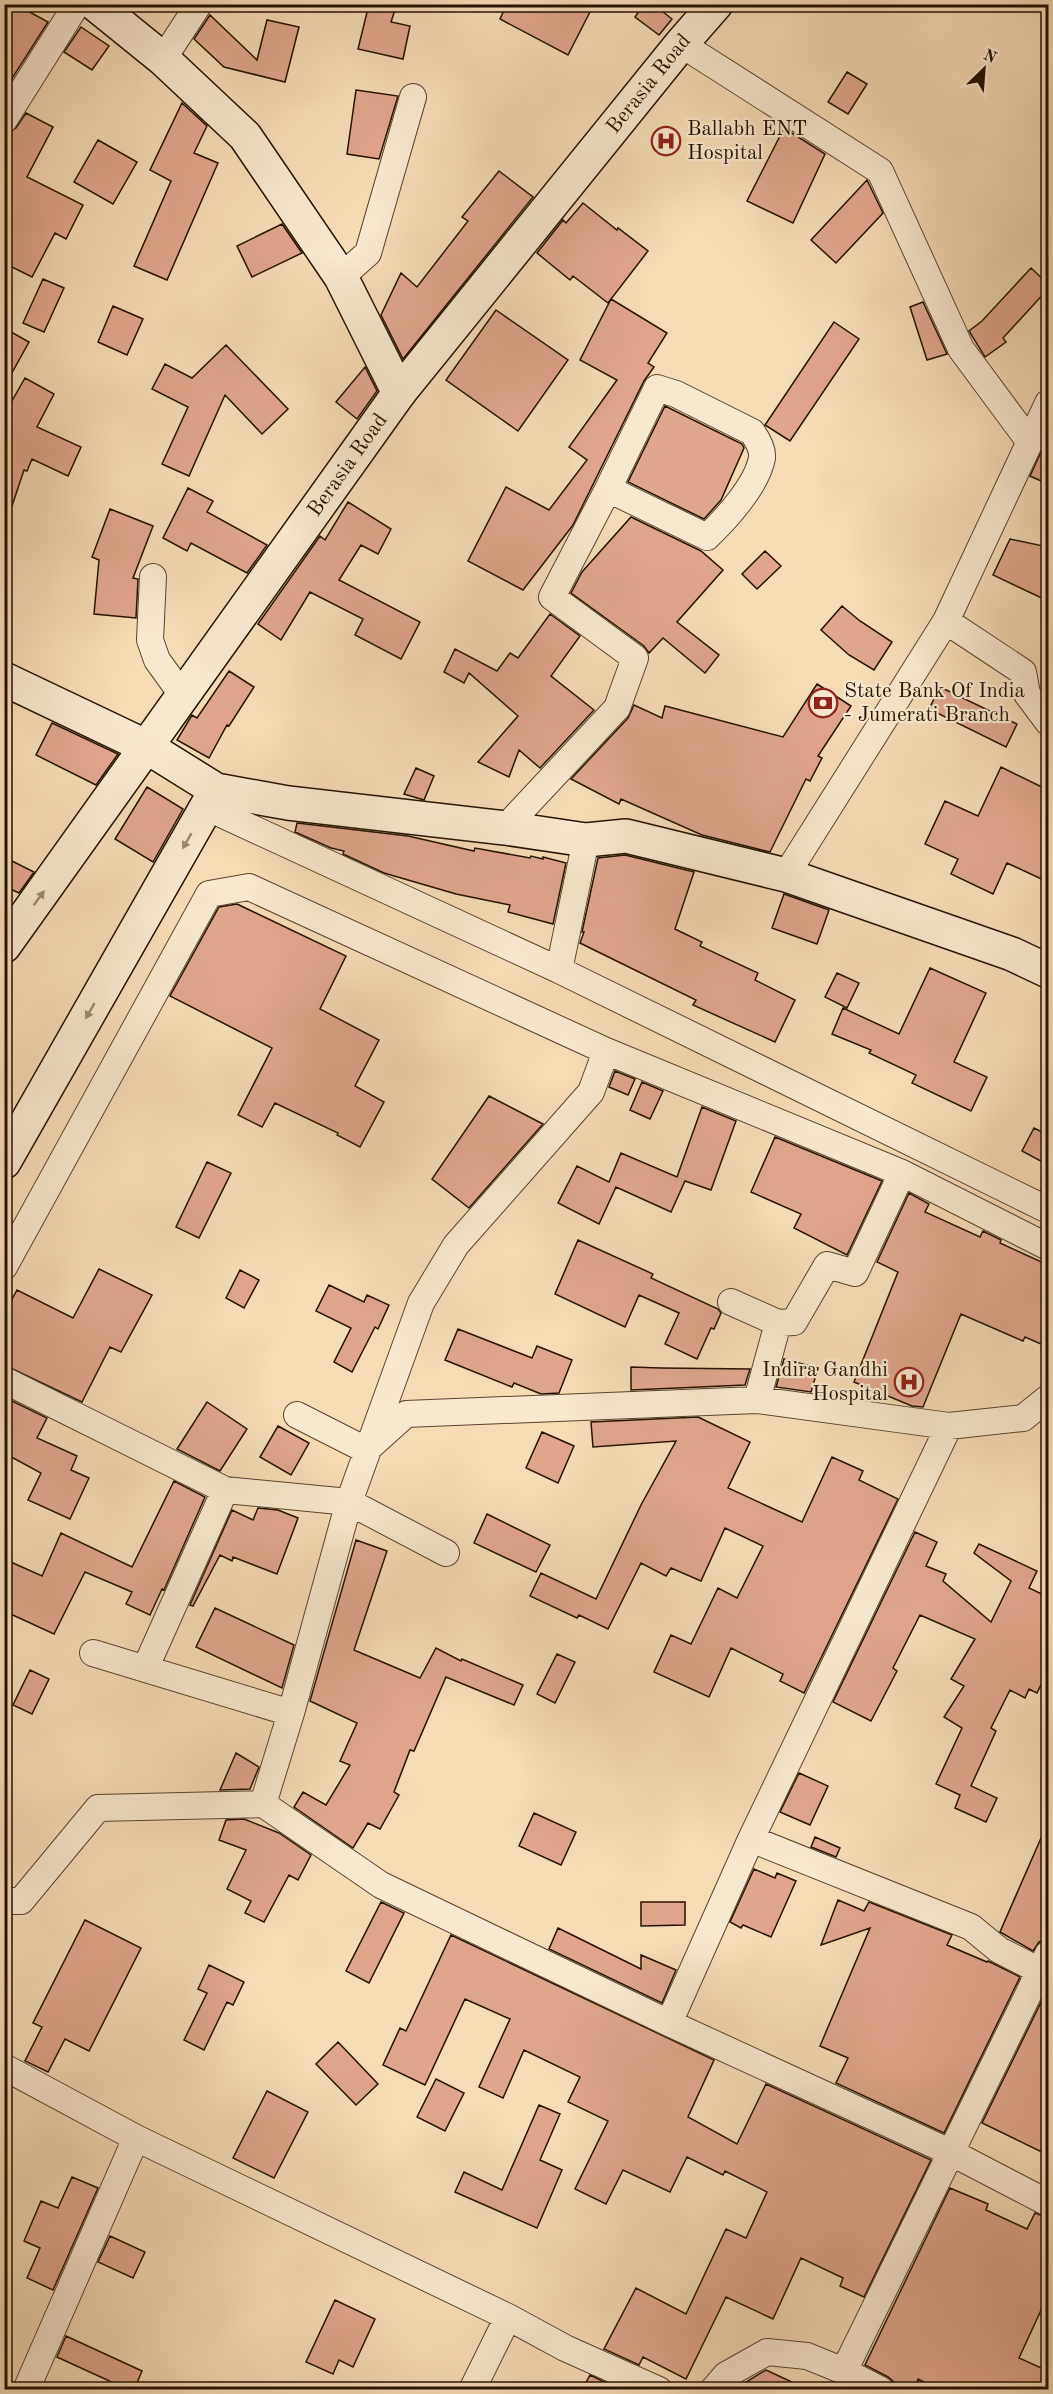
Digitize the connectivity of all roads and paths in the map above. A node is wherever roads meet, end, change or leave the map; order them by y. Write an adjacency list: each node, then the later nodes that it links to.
1 (77, 4): 8 (street)
2 (95, 4): 6 (street)
3 (199, 4): 6 (street)
4 (717, 4): 5 (street, Berasia Road)
5 (681, 44): 10 (street, Berasia Road); 12 (street)
6 (163, 59): 9 (street)
7 (413, 97): 9 (street)
8 (4, 120)
9 (341, 277): 10 (street)
10 (399, 393): 17 (street, Berasia Road)
11 (1048, 403): 12 (street)
12 (1029, 441): 15 (street)
13 (608, 489): 13 (street); 21 (street)
14 (153, 578): 17 (street)
15 (946, 621): 18 (street); 23 (street)
16 (4, 678): 19 (street)
17 (183, 696): 19 (street, Berasia Road)
18 (1048, 722)
19 (147, 747): 20 (street); 24 (street, Berasia Road, one-way to 19)
20 (211, 799): 21 (street); 25 (street); 28 (street, one-way to 28)
21 (505, 828): 22 (street)
22 (586, 840): 23 (street); 25 (street)
23 (786, 875): 26 (street)
24 (4, 946)
25 (559, 970): 30 (street)
26 (1048, 971)
27 (606, 1051): 29 (street); 32 (street); 40 (street)
28 (4, 1162)
29 (902, 1173): 31 (street); 34 (street)
30 (1048, 1210)
31 (1048, 1247)
32 (4, 1267)
33 (731, 1302): 34 (street)
34 (778, 1323): 37 (street)
35 (4, 1380): 41 (street)
36 (1048, 1398): 39 (street)
37 (757, 1400): 39 (street); 40 (street)
38 (297, 1414): 40 (street)
39 (949, 1426): 48 (street)
40 (366, 1450): 42 (street)
41 (225, 1490): 42 (street); 45 (street)
42 (349, 1502): 43 (street); 46 (street)
43 (446, 1553)
44 (93, 1653): 45 (street)
45 (145, 1668): 46 (street)
46 (291, 1713): 47 (street)
47 (263, 1804): 49 (street); 51 (street)
48 (752, 1839): 50 (street); 51 (street)
49 (4, 1901)
50 (1046, 1966): 54 (street)
51 (669, 2024): 54 (street)
52 (4, 2067): 53 (street)
53 (136, 2138): 56 (street); 58 (street)
54 (952, 2153): 55 (street); 57 (street)
55 (1048, 2203)
56 (508, 2317): 59 (street); 60 (street)
57 (844, 2371): 61 (street); 62 (street)
58 (26, 2390)
59 (472, 2390)
60 (659, 2390)
61 (713, 2390)
62 (881, 2390)

